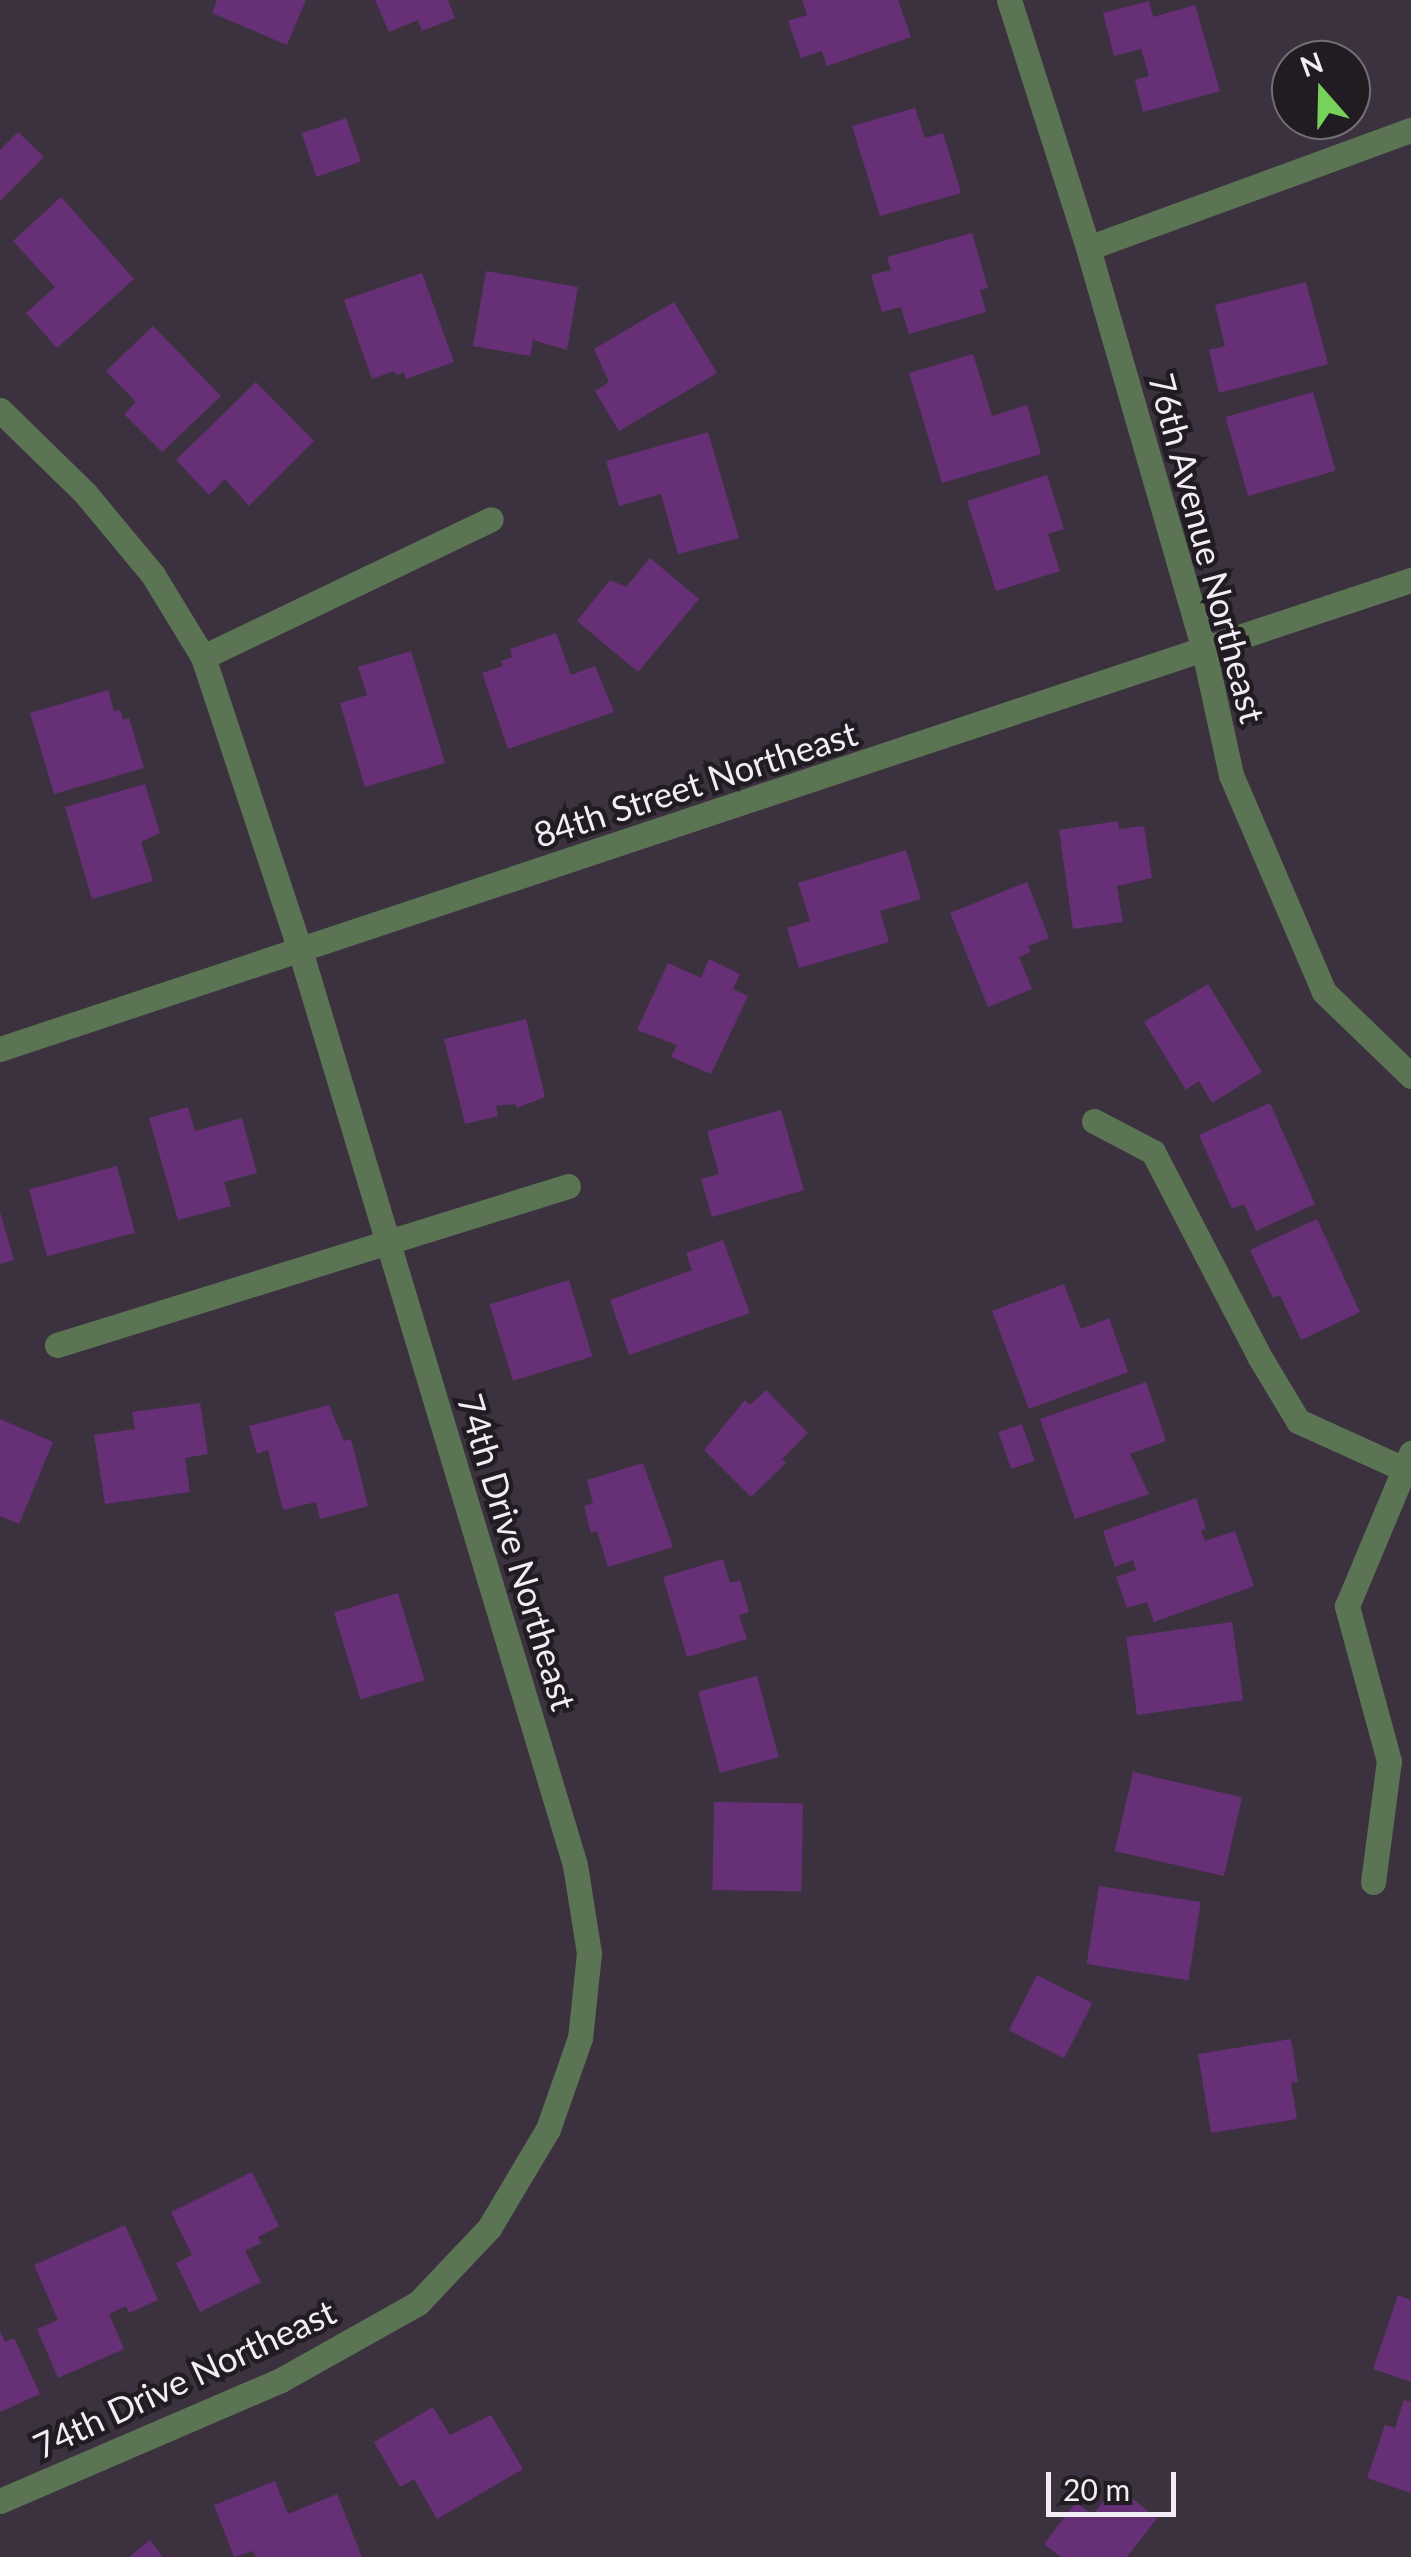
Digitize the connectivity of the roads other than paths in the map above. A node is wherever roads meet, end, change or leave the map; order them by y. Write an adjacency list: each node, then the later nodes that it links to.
1 (1009, 0): 3 (street, 76th Avenue Northeast)
2 (1411, 130): 3 (street)
3 (1088, 248): 7 (street, 76th Avenue Northeast)
4 (0, 410): 8 (street, 74th Drive Northeast)
5 (491, 519): 8 (street)
6 (1411, 580): 7 (street, 84th Street Northeast)
7 (1204, 650): 9 (street, 84th Street Northeast); 11 (street, 76th Avenue Northeast)
8 (203, 657): 9 (street, 74th Drive Northeast)
9 (300, 950): 10 (street, 84th Street Northeast); 14 (street, 74th Drive Northeast)
10 (0, 1049)
11 (1411, 1076)
12 (1094, 1121): 16 (street)
13 (568, 1186): 14 (street)
14 (390, 1244): 15 (street); 18 (street, 74th Drive Northeast)
15 (57, 1345)
16 (1407, 1461): 17 (street)
17 (1373, 1882)
18 (0, 2501)

